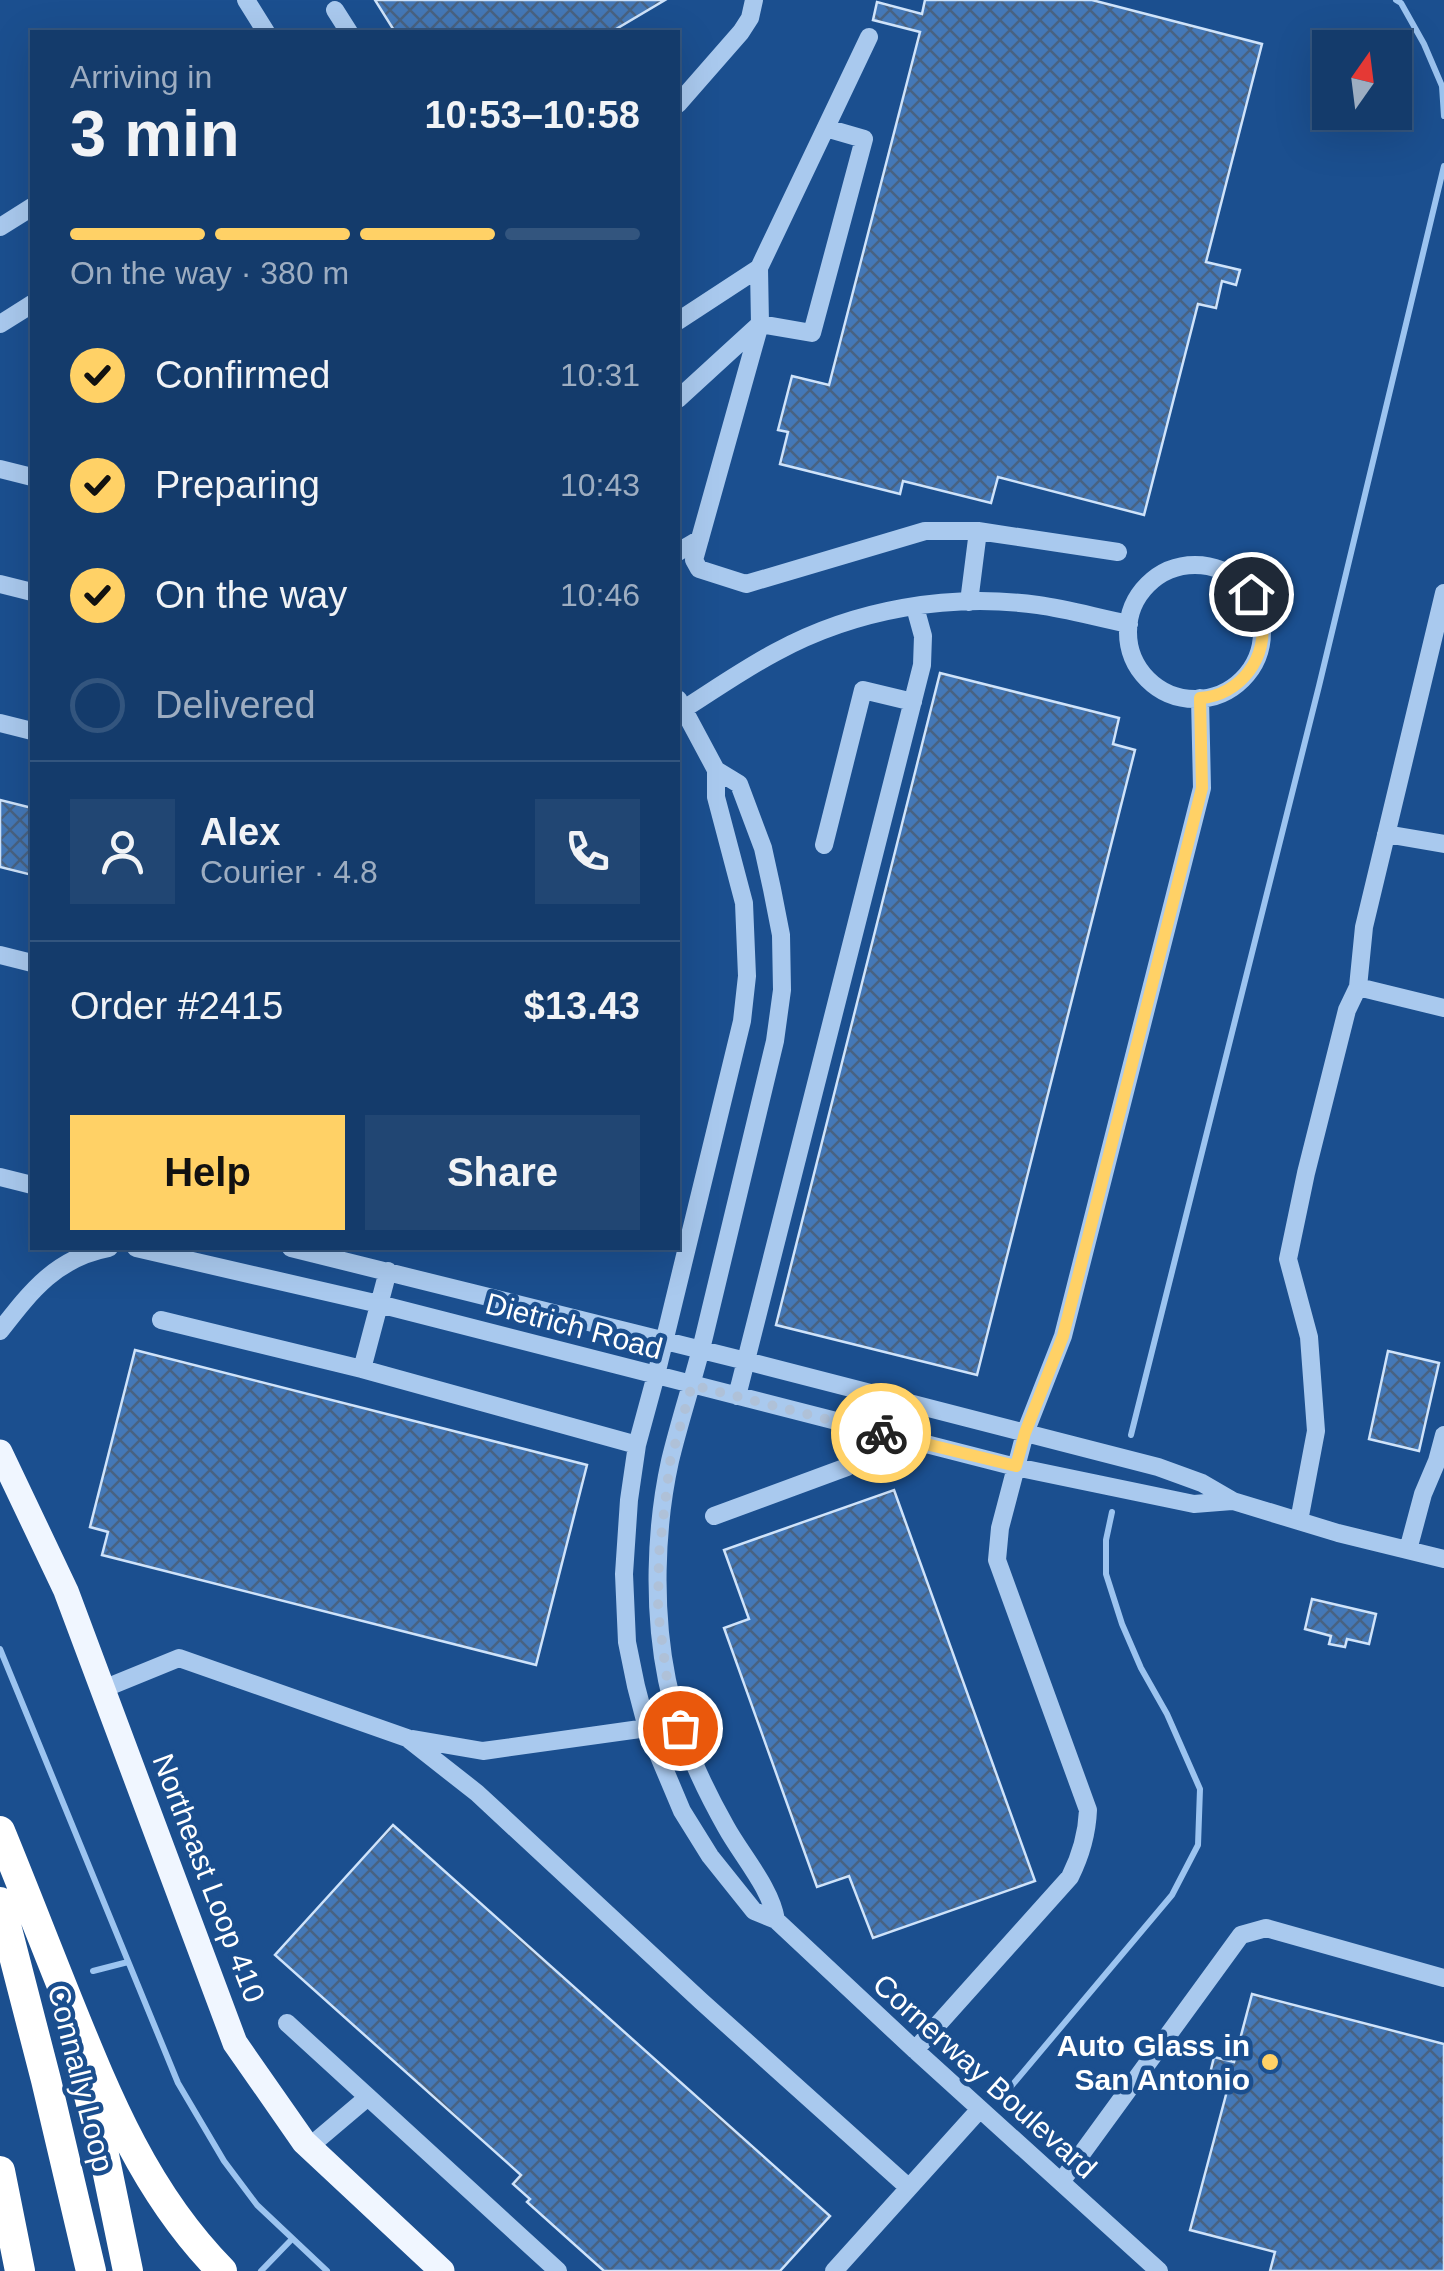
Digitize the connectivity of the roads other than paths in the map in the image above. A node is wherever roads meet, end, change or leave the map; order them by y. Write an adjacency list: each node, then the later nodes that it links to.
1 (754, 0): 7 (street)
2 (250, 1): 4 (street)
3 (336, 10): 5 (street)
4 (265, 30)
5 (348, 30)
6 (868, 37): 8 (street)
7 (680, 102)
8 (826, 128): 11 (street); 15 (street)
9 (30, 207): 10 (street)
10 (0, 227)
11 (759, 268): 13 (street); 15 (street)
12 (30, 305): 14 (street)
13 (680, 320)
14 (0, 324)
15 (760, 324): 16 (street); 20 (street)
16 (680, 398)
17 (0, 469): 18 (street)
18 (30, 476)
19 (978, 530): 20 (street); 22 (street); 26 (street)
20 (700, 539): 21 (street)
21 (680, 551)
22 (1118, 552)
23 (0, 584): 24 (street)
24 (30, 592)
25 (1444, 594): 35 (street)
26 (969, 602): 27 (street); 28 (street)
27 (914, 607): 30 (street); 31 (street)
28 (1128, 624): 29 (street); 29 (street)
29 (1200, 698): 59 (street)
30 (913, 702): 37 (street); 53 (street)
31 (681, 704): 34 (street, Cornerway Boulevard)
32 (0, 724): 33 (street)
33 (30, 731)
34 (716, 770): 51 (street, Cornerway Boulevard); 52 (street, Cornerway Boulevard)
35 (1386, 834): 36 (street); 40 (street)
36 (1444, 844)
37 (824, 846)
38 (0, 954): 39 (street)
39 (30, 962)
40 (1358, 987): 41 (street); 66 (street)
41 (1444, 1008)
42 (0, 1177): 43 (street)
43 (30, 1184)
44 (93, 1250): 50 (street)
45 (145, 1250): 48 (street, Dietrich Road)
46 (299, 1250): 47 (street, Dietrich Road)
47 (388, 1271): 48 (street); 51 (street, Dietrich Road)
48 (379, 1304): 54 (street); 55 (street, Dietrich Road)
49 (160, 1320): 54 (street)
50 (0, 1332)
51 (664, 1340): 52 (street, Dietrich Road); 55 (street, Cornerway Boulevard)
52 (701, 1350): 53 (street, Dietrich Road); 56 (street, Cornerway Boulevard)
53 (746, 1361): 57 (street); 59 (street, Dietrich Road)
54 (362, 1369): 61 (street)
55 (656, 1375): 56 (street, Dietrich Road); 61 (street, Cornerway Boulevard)
56 (692, 1385): 57 (street, Dietrich Road); 74 (street, Cornerway Boulevard)
57 (737, 1396): 58 (street, Dietrich Road)
58 (864, 1428): 63 (street, Dietrich Road); 65 (street)
59 (1025, 1433): 63 (street); 64 (street, Dietrich Road)
60 (1444, 1435): 67 (street)
61 (637, 1445): 70 (street, Cornerway Boulevard)
62 (0, 1452): 69 (main road, Northeast Loop 410)
63 (1016, 1466): 64 (street, Dietrich Road); 78 (street)
64 (1232, 1500): 66 (street, Dietrich Road)
65 (714, 1516)
66 (1300, 1521): 67 (street, Dietrich Road)
67 (1408, 1550): 68 (street, Dietrich Road)
68 (1444, 1559)
69 (103, 1689): 71 (street); 81 (main road, Northeast Loop 410)
70 (647, 1728): 71 (street); 74 (street, Cornerway Boulevard)
71 (407, 1738): 84 (street)
72 (0, 1830): 75 (highway)
73 (0, 1902): 86 (highway, Connally Loop)
74 (776, 1920): 78 (street, Cornerway Boulevard)
75 (56, 1971): 87 (highway); 88 (highway)
76 (1444, 1978): 83 (street)
77 (287, 2024): 79 (street)
78 (915, 2050): 80 (street, Cornerway Boulevard)
79 (368, 2097): 81 (street); 90 (street)
80 (980, 2109): 83 (street, Cornerway Boulevard); 84 (street)
81 (309, 2146): 89 (main road, Northeast Loop 410)
82 (0, 2171): 85 (highway)
83 (1061, 2182): 92 (street, Cornerway Boulevard)
84 (908, 2187): 91 (street)
85 (20, 2271)
86 (92, 2271)
87 (128, 2271)
88 (222, 2271)
89 (442, 2271)
90 (558, 2271)
91 (834, 2271)
92 (1159, 2271)

